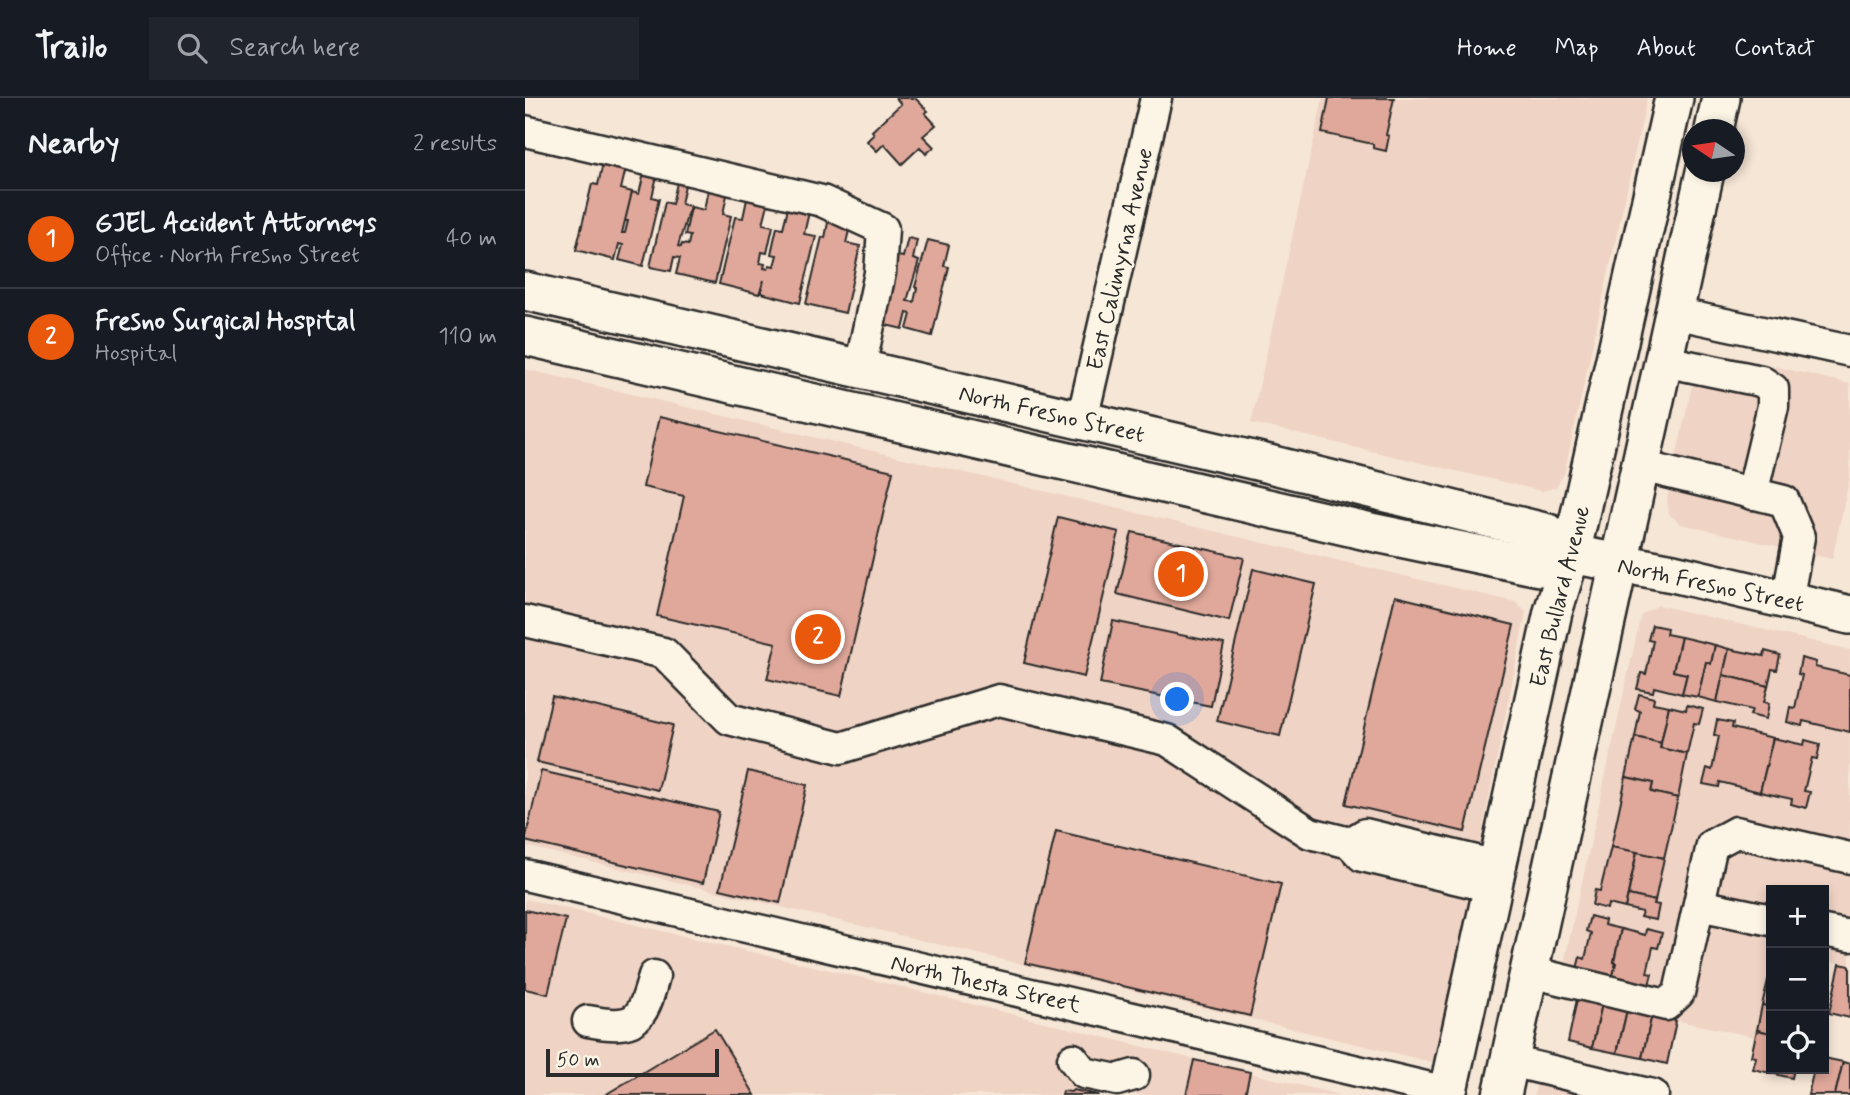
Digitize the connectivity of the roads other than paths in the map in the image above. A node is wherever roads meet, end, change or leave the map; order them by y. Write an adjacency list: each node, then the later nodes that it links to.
1 (1156, 98): 14 (street, East Calimyrna Avenue)
2 (1674, 98): 17 (main road, East Bullard Avenue)
3 (1721, 98): 4 (main road)
4 (1716, 119)
5 (525, 131): 12 (street)
6 (1703, 182): 8 (main road)
7 (525, 290): 12 (main road, North Fresno Street)
8 (1674, 313): 10 (street); 11 (main road)
9 (525, 336): 13 (main road, North Fresno Street)
10 (1850, 351)
11 (1664, 361): 15 (main road); 16 (street)
12 (860, 368): 14 (main road, North Fresno Street)
13 (828, 406): 14 (main road); 17 (main road, North Fresno Street)
14 (1081, 419): 17 (main road, North Fresno Street)
15 (1641, 466): 16 (street); 18 (main road)
16 (1752, 494): 19 (street)
17 (1571, 554): 18 (main road, North Fresno Street); 24 (main road, East Bullard Avenue)
18 (1620, 564): 19 (main road, North Fresno Street); 29 (main road)
19 (1787, 601): 20 (main road, North Fresno Street)
20 (1850, 615)
21 (525, 621): 24 (street)
22 (1850, 858): 25 (street)
23 (525, 874): 35 (street, North Thesta Street)
24 (1495, 876): 35 (main road, East Bullard Avenue)
25 (1699, 905): 26 (street); 29 (street)
26 (1766, 919)
27 (1829, 932): 28 (street)
28 (1850, 936)
29 (1529, 972): 34 (main road)
30 (655, 976): 31 (street)
31 (588, 1021)
32 (1073, 1059): 33 (street)
33 (1134, 1075)
34 (1506, 1078): 36 (street)
35 (1447, 1094)
36 (1653, 1095)

